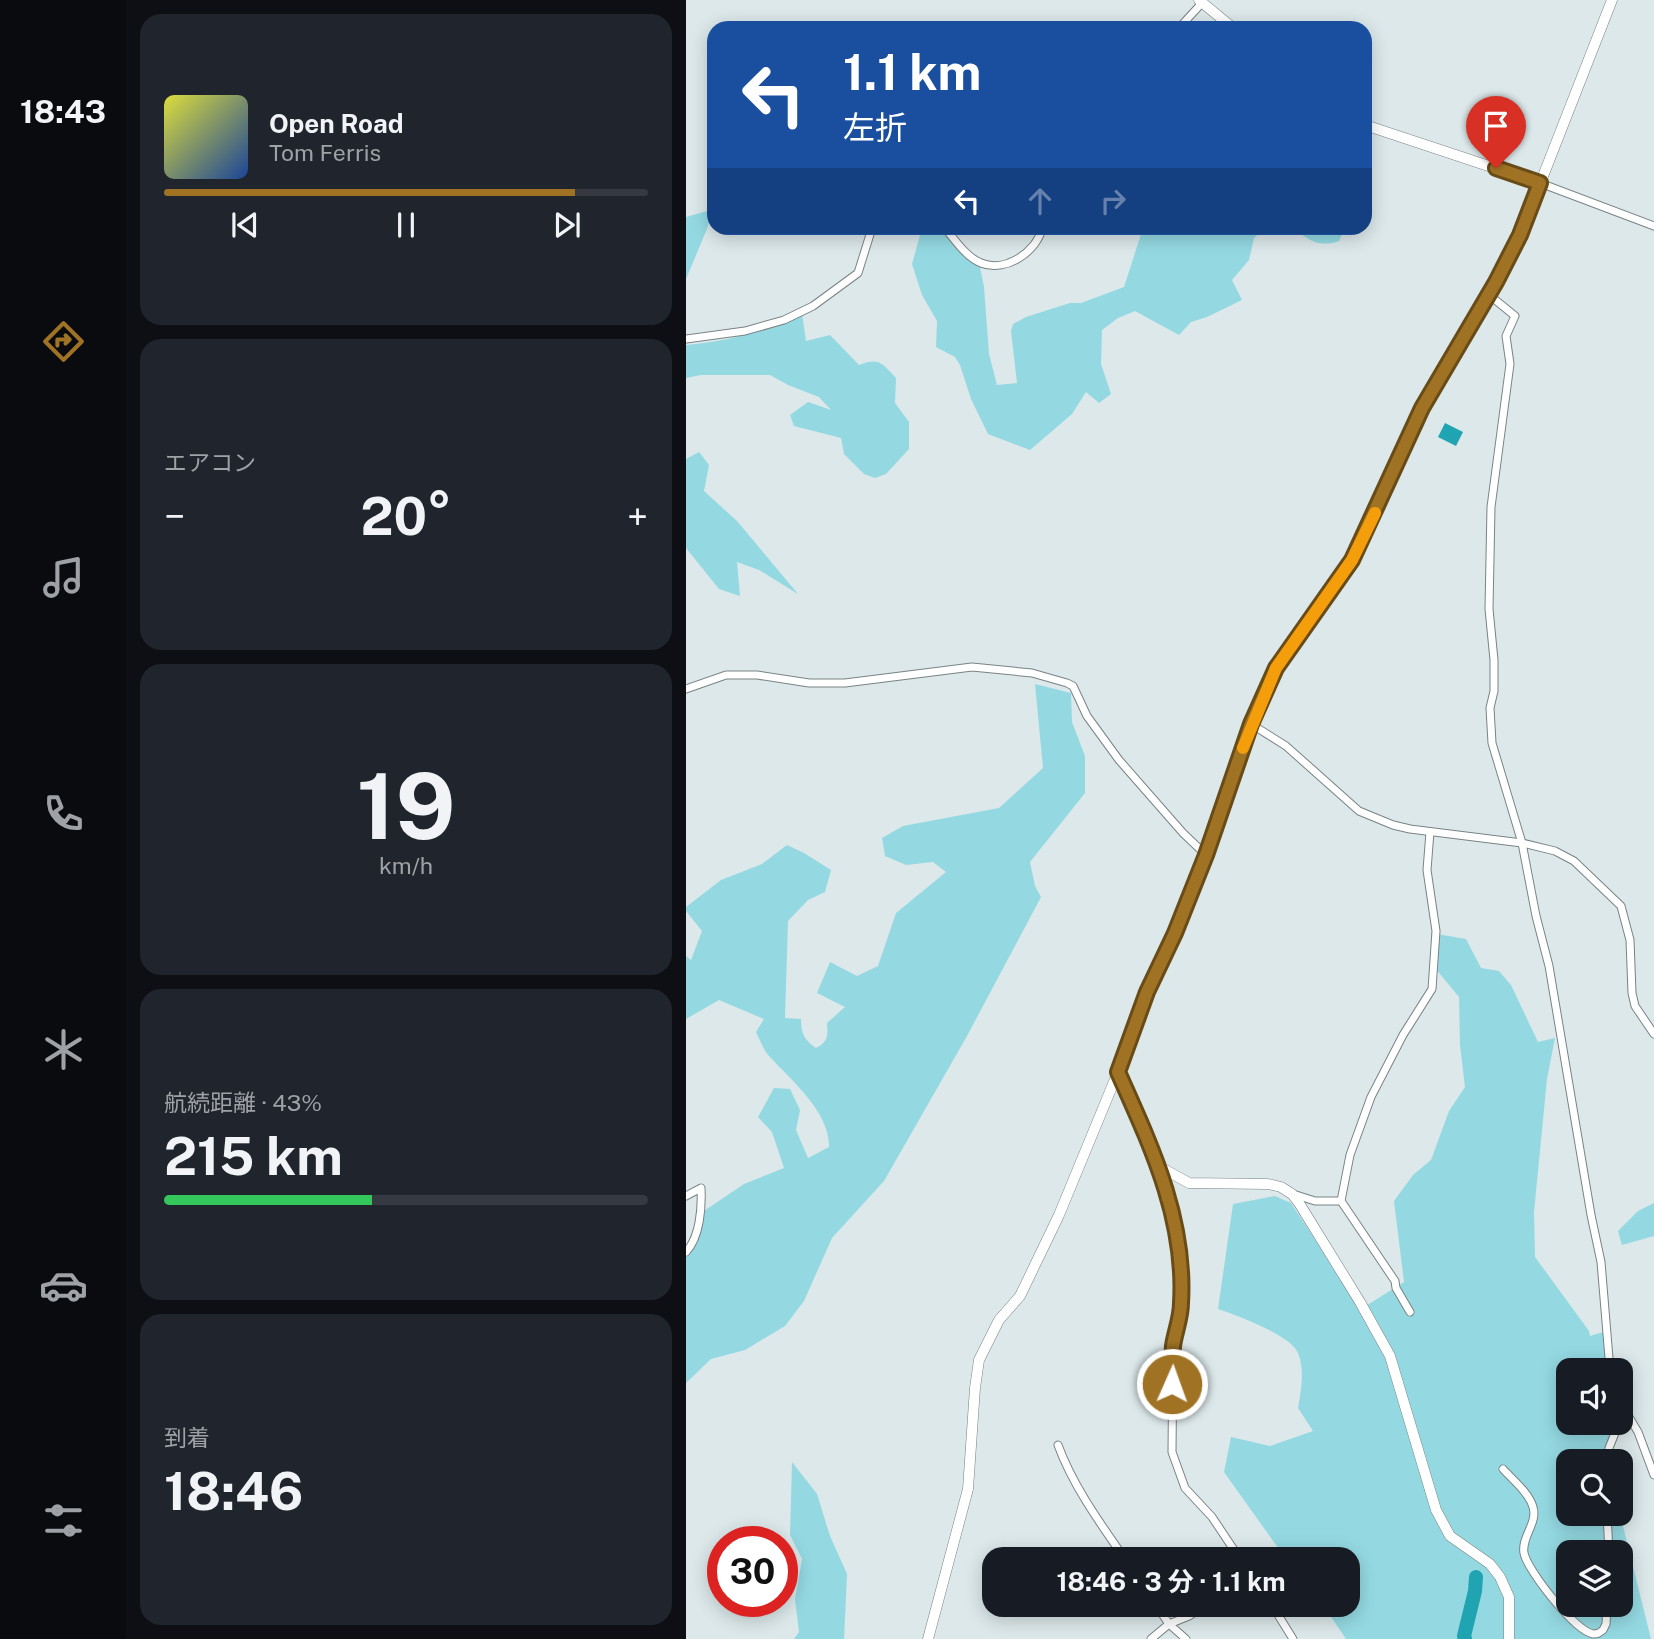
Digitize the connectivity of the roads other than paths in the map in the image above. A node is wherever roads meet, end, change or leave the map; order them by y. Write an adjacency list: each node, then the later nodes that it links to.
1 (1612, 0): 6 (street)
2 (1201, 1): 3 (street); 4 (street)
3 (1185, 21)
4 (1225, 21)
5 (1372, 127): 6 (street)
6 (1540, 183): 7 (street); 11 (street)
7 (1654, 226)
8 (870, 235): 12 (street)
9 (952, 235): 10 (street)
10 (1040, 235)
11 (1488, 294): 14 (street); 16 (street)
12 (686, 339)
13 (686, 690): 17 (street)
14 (1251, 724): 15 (street); 17 (street)
15 (1430, 832): 16 (street); 23 (street)
16 (1522, 843): 18 (street); 26 (street)
17 (1206, 855): 19 (street)
18 (1654, 1034)
19 (1118, 1072): 20 (street); 40 (street)
20 (1160, 1167): 21 (street); 32 (street)
21 (1292, 1194): 23 (street); 44 (street)
22 (686, 1196): 24 (street)
23 (1341, 1201): 25 (street)
24 (687, 1250)
25 (1410, 1312)
26 (1609, 1358)
27 (1633, 1424): 30 (street)
28 (1058, 1445): 31 (street)
29 (1503, 1469): 33 (street)
30 (1654, 1475)
31 (1117, 1547)
32 (1232, 1547)
33 (1556, 1602)
34 (1164, 1617): 39 (street)
35 (1186, 1617): 39 (street)
36 (1279, 1617): 43 (street)
37 (1570, 1617): 38 (street)
38 (1606, 1617)
39 (1169, 1624): 41 (street); 42 (street)
40 (928, 1639)
41 (1151, 1639)
42 (1186, 1639)
43 (1293, 1639)
44 (1510, 1639)

